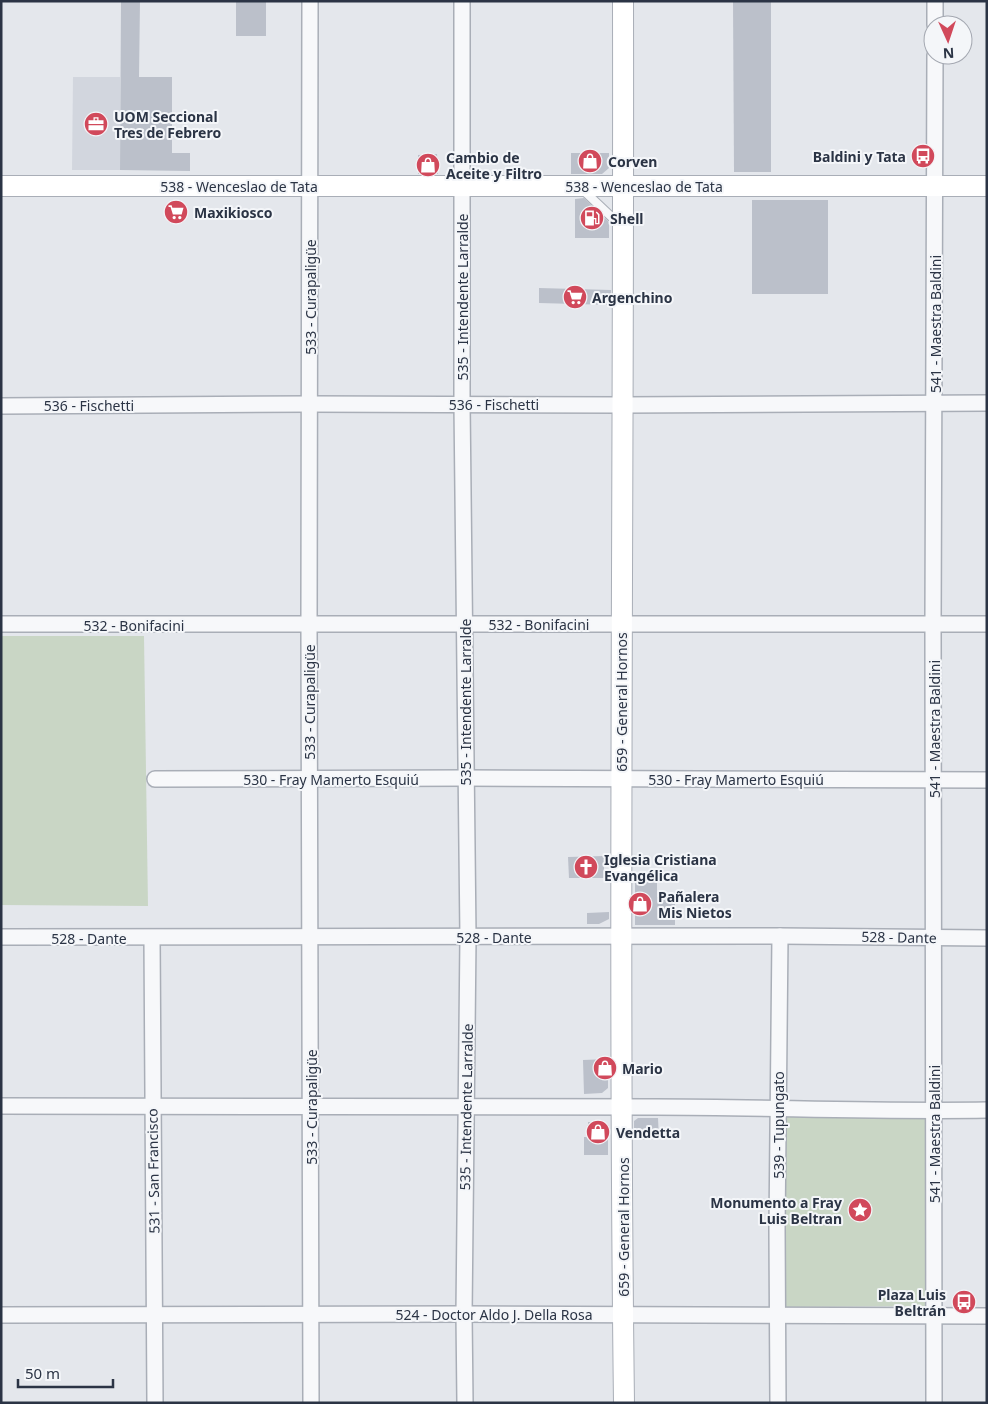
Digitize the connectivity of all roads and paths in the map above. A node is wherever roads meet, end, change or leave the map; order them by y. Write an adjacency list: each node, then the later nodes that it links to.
1 (310, 1): 8 (street, 533 - Curapaligüe)
2 (462, 1): 9 (street, 535 - Intendente Larralde)
3 (623, 1): 11 (street, 659 - General Hornos)
4 (935, 1): 5 (street)
5 (935, 15)
6 (935, 65): 12 (street, 541 - Maestra Baldini)
7 (1, 186): 8 (street, 538 - Wenceslao de Tata)
8 (310, 186): 9 (street, 538 - Wenceslao de Tata); 17 (street, 533 - Curapaligüe)
9 (462, 186): 10 (street, 538 - Wenceslao de Tata); 18 (street, 535 - Intendente Larralde)
10 (580, 186): 11 (street, 538 - Wenceslao de Tata); 14 (lane)
11 (624, 186): 12 (street, 538 - Wenceslao de Tata); 14 (street, 659 - General Hornos)
12 (936, 186): 13 (street, 538 - Wenceslao de Tata); 15 (street, 541 - Maestra Baldini)
13 (987, 186)
14 (624, 228): 19 (street, 659 - General Hornos)
15 (935, 402): 16 (street, 536 - Fischetti); 19 (street, 536 - Fischetti); 26 (street, 541 - Maestra Baldini)
16 (987, 403)
17 (310, 404): 18 (street, 536 - Fischetti); 20 (street, 536 - Fischetti); 25 (street, 533 - Curapaligüe)
18 (462, 404): 19 (street, 536 - Fischetti); 22 (street, 535 - Intendente Larralde)
19 (624, 405): 23 (street, 659 - General Hornos)
20 (1, 406)
21 (1, 624): 25 (street, 532 - Bonifacini)
22 (465, 624): 23 (street, 532 - Bonifacini); 25 (street, 532 - Bonifacini); 27 (street, 535 - Intendente Larralde)
23 (622, 624): 26 (street, 532 - Bonifacini); 30 (street, 659 - General Hornos)
24 (987, 624): 26 (street, 532 - Bonifacini)
25 (309, 625): 29 (street, 533 - Curapaligüe)
26 (934, 625): 31 (street, 541 - Maestra Baldini)
27 (466, 778): 29 (street, 530 - Fray Mamerto Esquiú); 30 (street, 530 - Fray Mamerto Esquiú); 36 (street, 535 - Intendente Larralde)
28 (155, 779): 29 (street, 530 - Fray Mamerto Esquiú)
29 (309, 779): 33 (street, 533 - Curapaligüe)
30 (621, 779): 31 (street, 530 - Fray Mamerto Esquiú); 34 (street, 659 - General Hornos)
31 (934, 780): 32 (street, 530 - Fray Mamerto Esquiú); 39 (street, 541 - Maestra Baldini)
32 (987, 780)
33 (310, 936): 36 (street, 528 - Dante); 38 (street, 528 - Dante); 42 (street, 533 - Curapaligüe)
34 (622, 936): 35 (street, 528 - Dante); 36 (street, 528 - Dante); 45 (street, 659 - General Hornos)
35 (780, 936): 39 (street, 528 - Dante); 46 (street, 539 - Tupungato)
36 (468, 937): 44 (street, 535 - Intendente Larralde)
37 (1, 938): 38 (street, 528 - Dante)
38 (152, 938): 43 (street, 531 - San Francisco)
39 (934, 938): 40 (street, 528 - Dante); 48 (street, 541 - Maestra Baldini)
40 (987, 938)
41 (1, 1106): 43 (street)
42 (311, 1106): 43 (street); 44 (street); 54 (street, 533 - Curapaligüe)
43 (153, 1107): 49 (street, 531 - San Francisco)
44 (466, 1107): 45 (street); 50 (street, 535 - Intendente Larralde)
45 (622, 1107): 46 (street); 51 (street, 659 - General Hornos)
46 (778, 1107): 48 (street); 52 (street, 539 - Tupungato)
47 (987, 1110): 48 (street)
48 (934, 1111): 55 (street, 541 - Maestra Baldini)
49 (155, 1314): 53 (street, 524 - Doctor Aldo J. Della Rosa); 54 (street, 524 - Doctor Aldo J. Della Rosa); 57 (street, 531 - San Francisco)
50 (464, 1314): 51 (street, 524 - Doctor Aldo J. Della Rosa); 54 (street, 524 - Doctor Aldo J. Della Rosa); 59 (street, 535 - Intendente Larralde)
51 (623, 1314): 52 (street, 524 - Doctor Aldo J. Della Rosa); 60 (street, 659 - General Hornos)
52 (778, 1314): 55 (street, 524 - Doctor Aldo J. Della Rosa); 61 (street, 539 - Tupungato)
53 (1, 1315)
54 (312, 1315): 58 (street, 533 - Curapaligüe)
55 (935, 1315): 56 (street, 524 - Doctor Aldo J. Della Rosa); 62 (street, 541 - Maestra Baldini)
56 (987, 1316)
57 (155, 1403)
58 (311, 1403)
59 (465, 1403)
60 (624, 1403)
61 (778, 1403)
62 (934, 1403)

